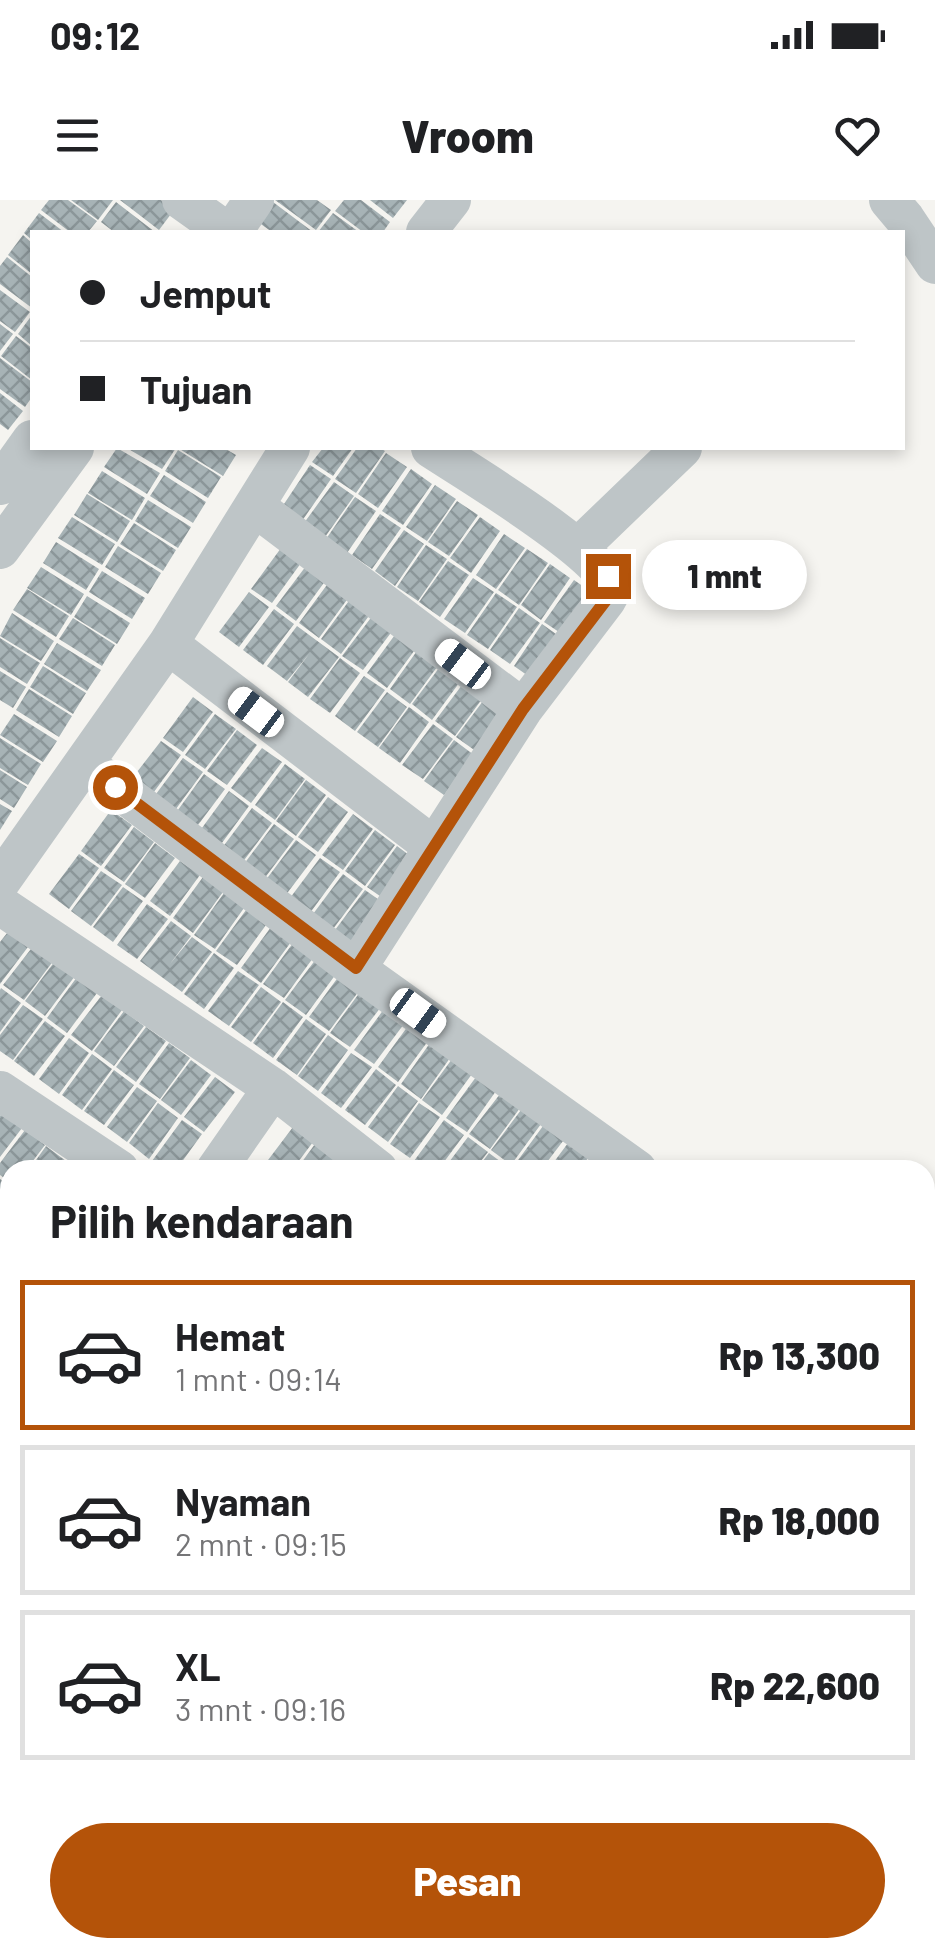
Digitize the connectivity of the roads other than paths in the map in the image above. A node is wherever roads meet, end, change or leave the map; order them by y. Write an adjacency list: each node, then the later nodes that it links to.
1 (254, 200): 4 (street)
2 (450, 200): 5 (street)
3 (889, 200): 6 (street)
4 (204, 218)
5 (428, 230)
6 (935, 264)
7 (30, 443): 12 (street)
8 (73, 450): 15 (street)
9 (289, 450): 13 (street)
10 (434, 450): 14 (street)
11 (680, 450): 14 (street)
12 (0, 485)
13 (254, 506): 16 (street); 17 (street)
14 (578, 548): 17 (street)
15 (0, 549)
16 (168, 644): 18 (street); 19 (street)
17 (523, 709): 19 (street)
18 (85, 764): 20 (street); 22 (street)
19 (434, 847): 22 (street)
20 (0, 882)
21 (0, 905): 23 (street)
22 (356, 968): 28 (street)
23 (274, 1088): 26 (street); 27 (street)
24 (0, 1091): 25 (street)
25 (104, 1160)
26 (223, 1160)
27 (365, 1160)
28 (623, 1160)

